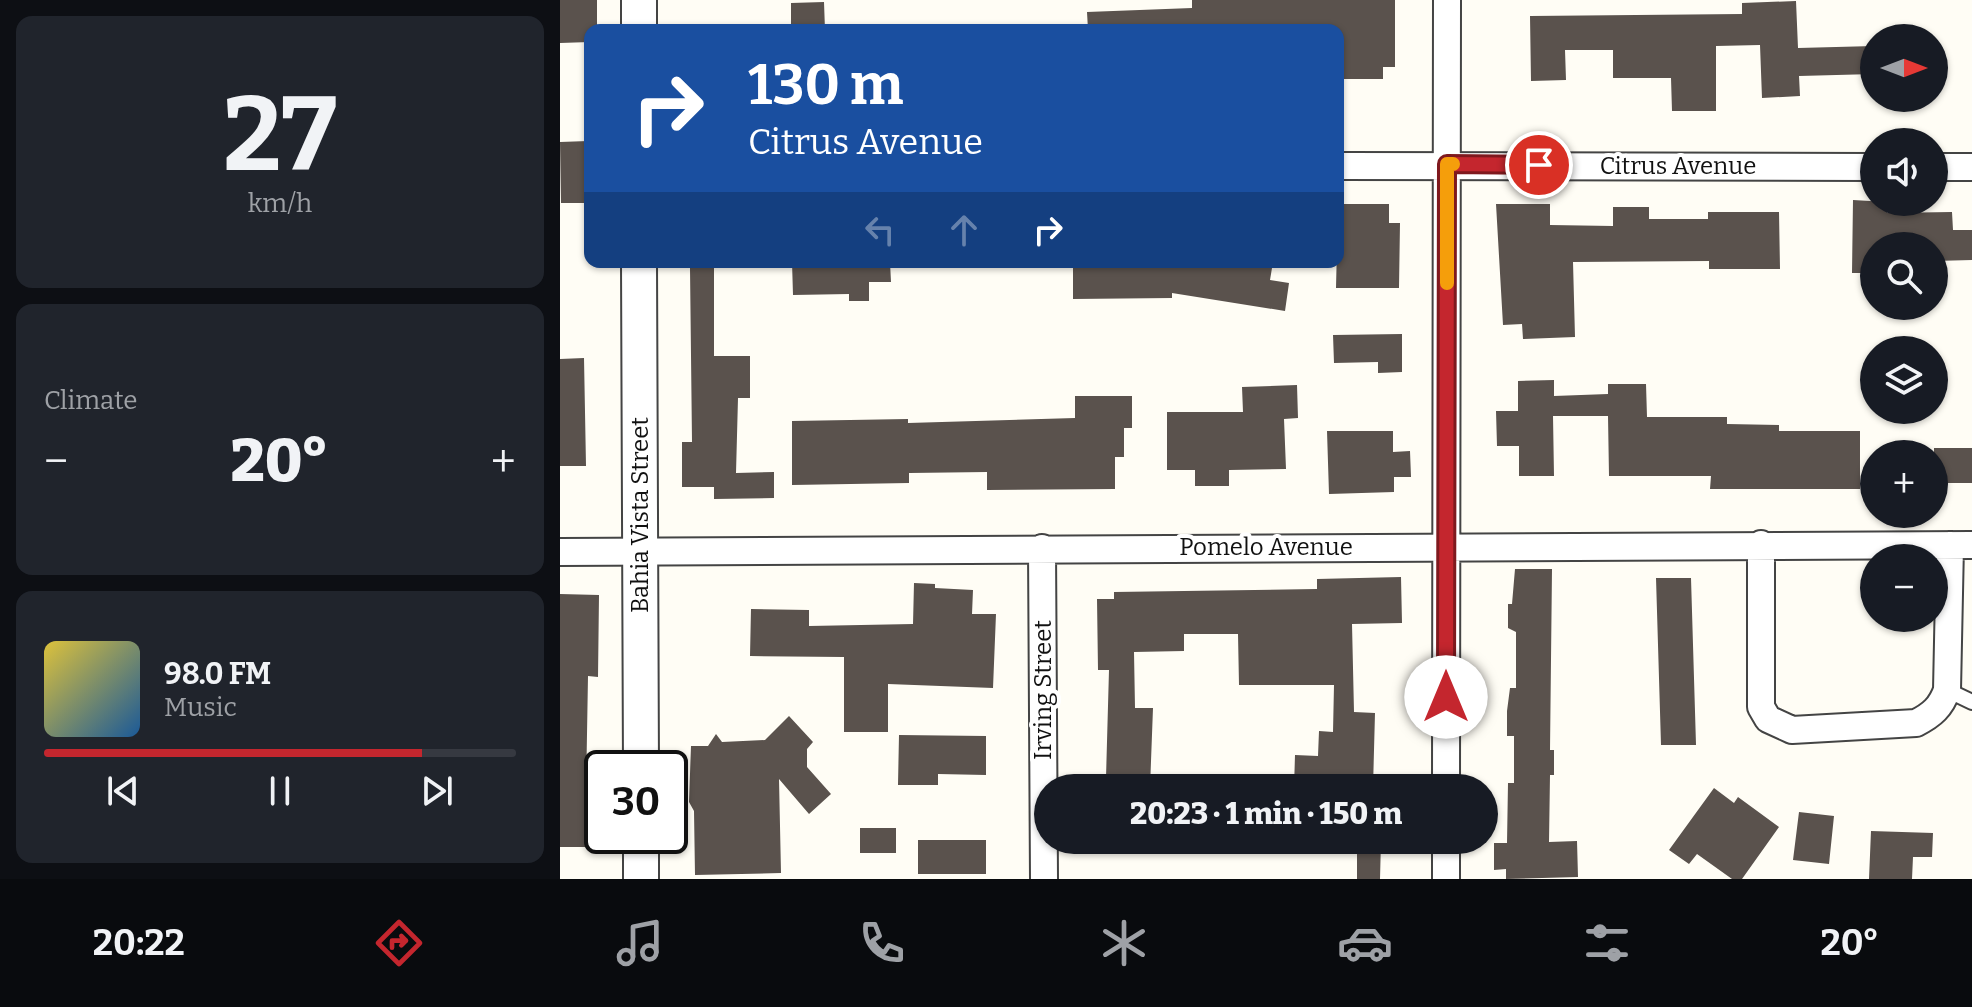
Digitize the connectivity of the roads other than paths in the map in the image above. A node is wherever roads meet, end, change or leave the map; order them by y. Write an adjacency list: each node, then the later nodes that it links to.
1 (639, 0): 3 (street)
2 (1447, 0): 4 (street)
3 (639, 24)
4 (1447, 164): 5 (street, Citrus Avenue); 6 (street, Citrus Avenue); 12 (street)
5 (1344, 166)
6 (1860, 167)
7 (1948, 167): 8 (street)
8 (1972, 167)
9 (639, 268): 15 (street, Bahia Vista Street)
10 (1761, 544): 11 (street, Pomelo Avenue); 12 (street, Pomelo Avenue); 16 (street)
11 (1961, 545): 16 (street)
12 (1446, 546): 13 (street, Pomelo Avenue); 19 (street)
13 (1042, 548): 15 (street, Pomelo Avenue); 23 (street, Irving Street)
14 (560, 552): 15 (street, Pomelo Avenue)
15 (640, 552): 18 (street, Bahia Vista Street)
16 (1947, 690): 17 (lane)
17 (1972, 702)
18 (641, 750)
19 (1446, 774)
20 (641, 854): 22 (street)
21 (1446, 854): 24 (street)
22 (641, 879)
23 (1044, 879)
24 (1446, 879)

